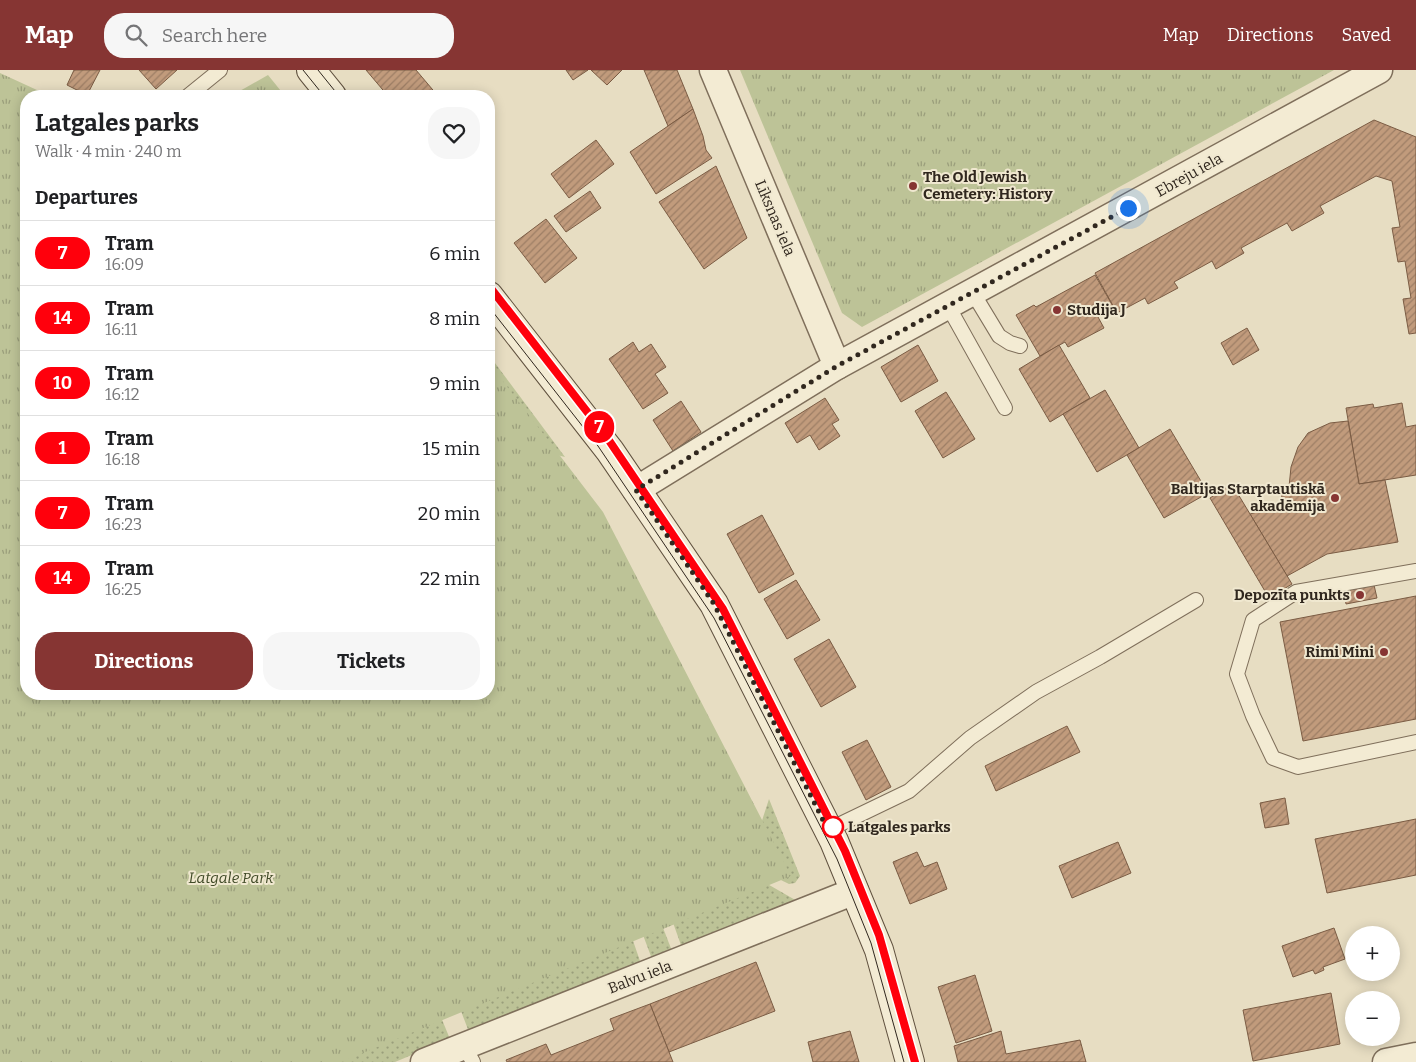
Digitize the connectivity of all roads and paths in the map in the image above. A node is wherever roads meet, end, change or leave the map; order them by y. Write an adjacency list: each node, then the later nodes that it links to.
1 (220, 70): 5 (lane)
2 (311, 70): 6 (street)
3 (713, 70): 11 (street, Līksnas iela)
4 (1379, 70): 7 (street, Ebreju iela)
5 (195, 90)
6 (327, 90)
7 (973, 293): 9 (street, Ebreju iela); 10 (lane)
8 (495, 304): 13 (street)
9 (948, 306): 11 (street, Ebreju iela); 12 (lane)
10 (1020, 346)
11 (837, 366): 13 (street, Ebreju iela)
12 (1005, 408)
13 (636, 490): 17 (street)
14 (1416, 570): 16 (lane)
15 (1196, 600): 17 (lane)
16 (1416, 742)
17 (828, 830): 18 (street)
18 (855, 891): 19 (street, Balvu iela); 22 (street)
19 (468, 1054): 21 (street, Balvu iela)
20 (1416, 1056): 23 (street)
21 (424, 1062)
22 (910, 1062)
23 (1386, 1062)

